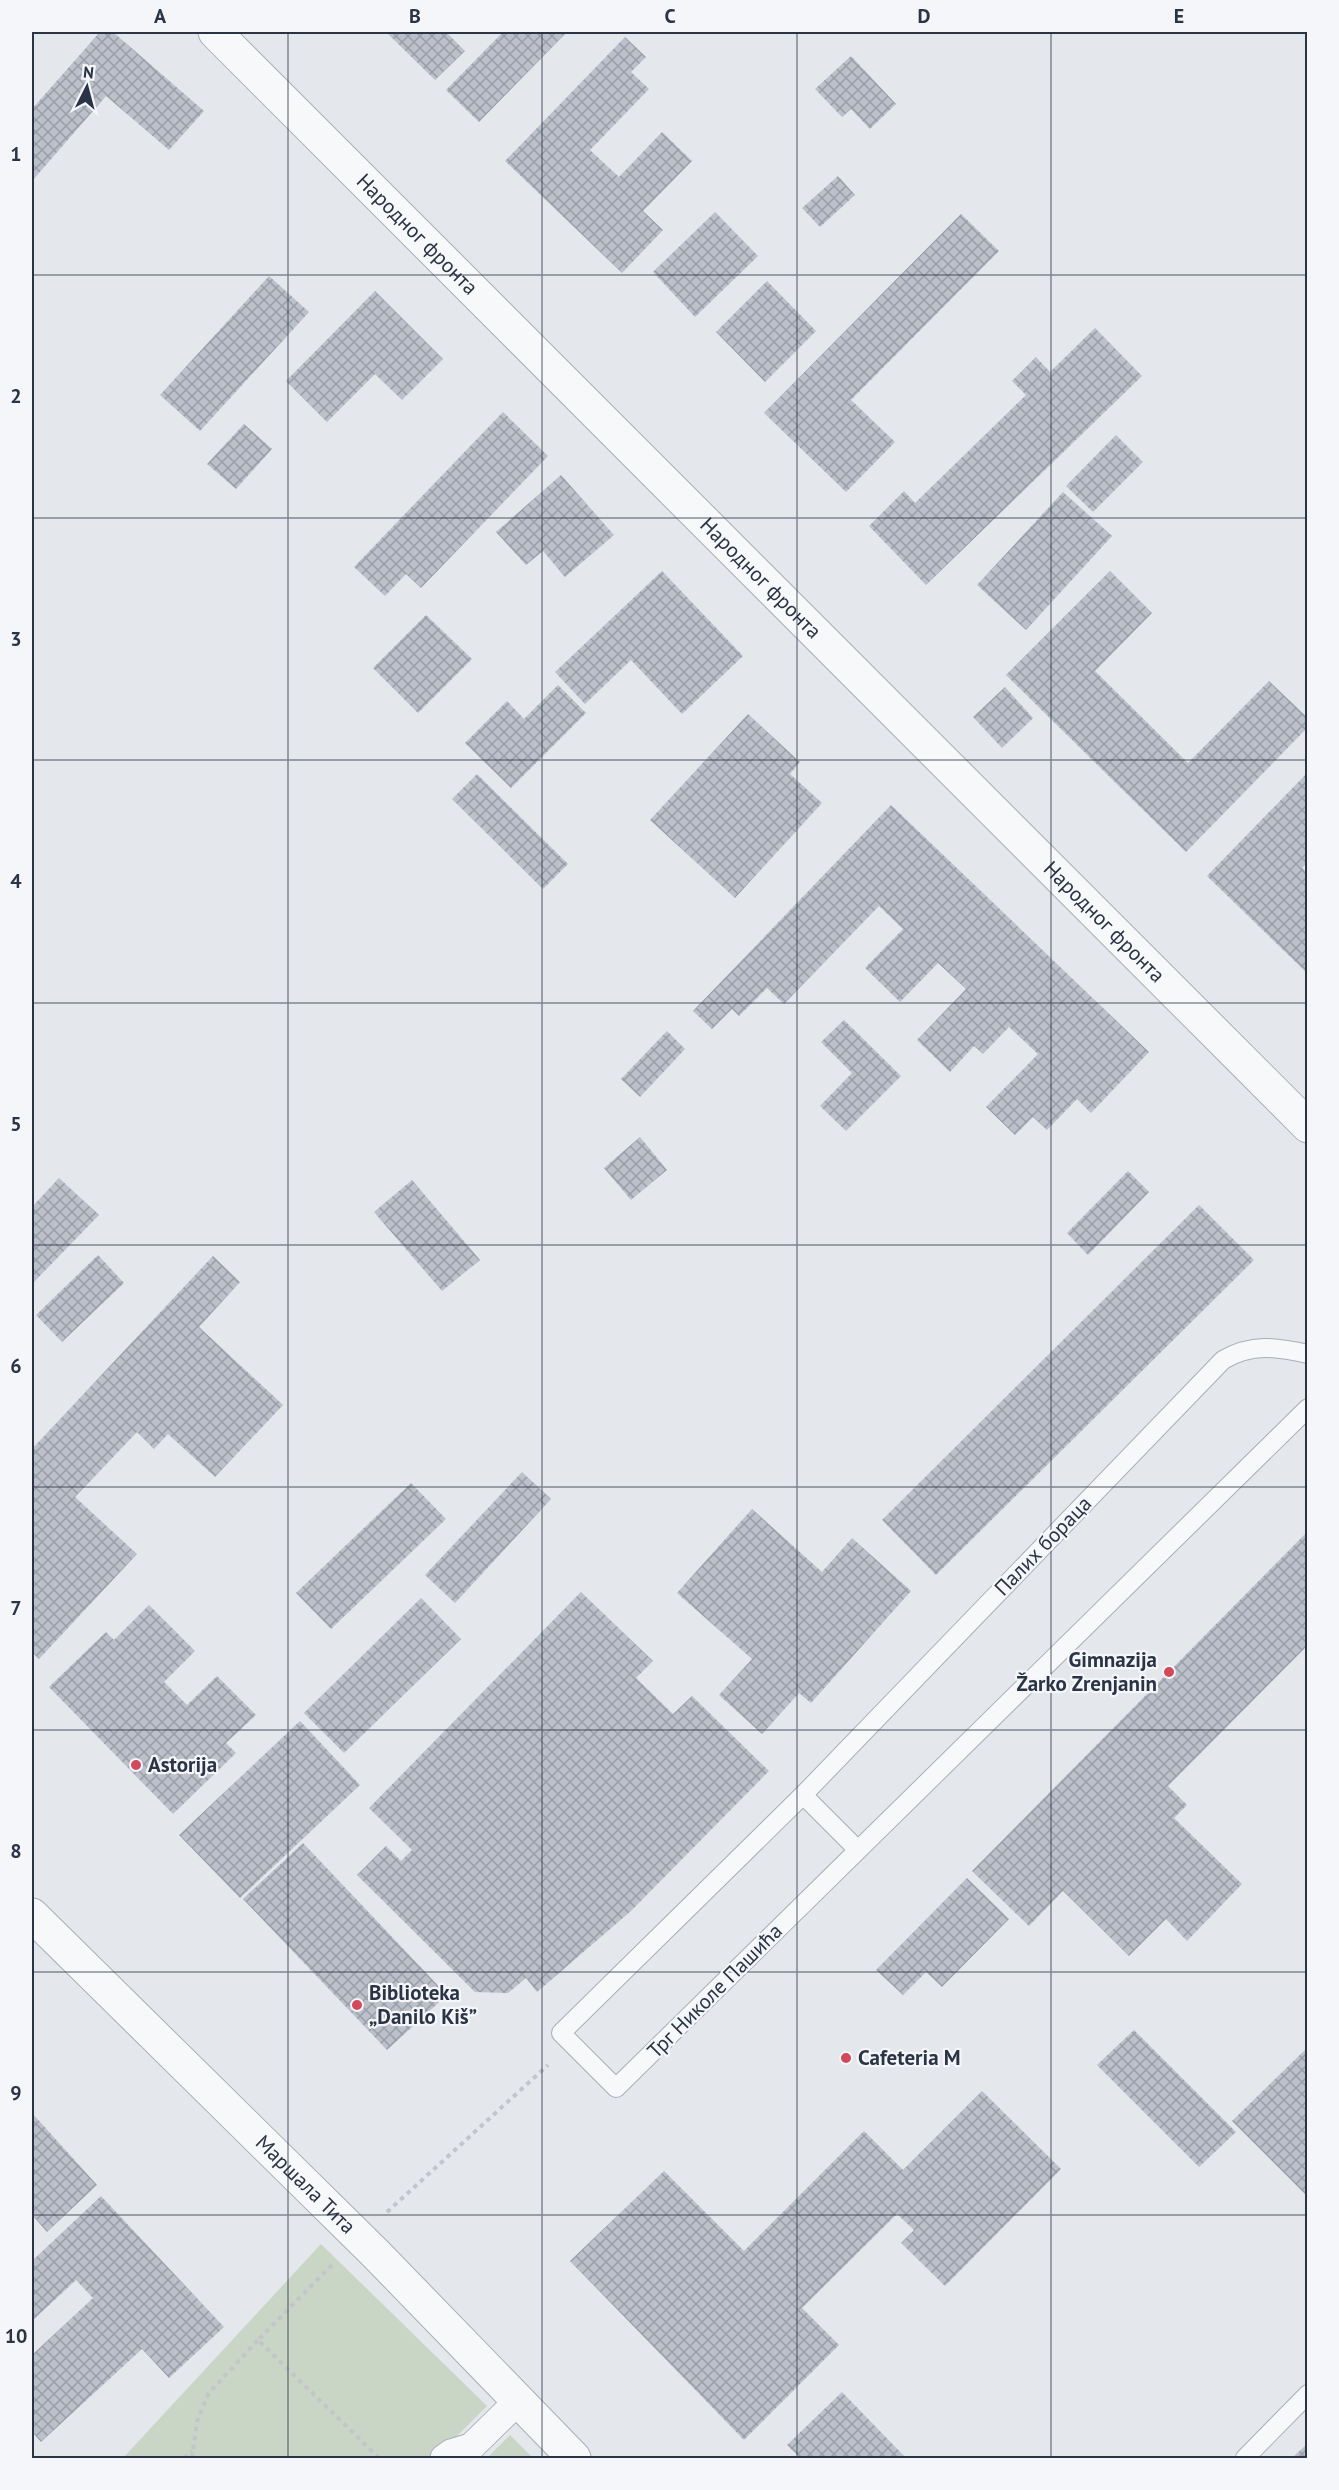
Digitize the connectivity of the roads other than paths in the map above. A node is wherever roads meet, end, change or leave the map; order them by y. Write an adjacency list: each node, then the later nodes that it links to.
1 (215, 32): 2 (street, Народног фронта)
2 (1308, 1126)
3 (1308, 1354): 5 (lane, Палих бораца)
4 (1308, 1408): 6 (lane)
5 (803, 1795): 6 (lane); 6 (lane, Трг Николе Пашића)
6 (858, 1850)
7 (32, 1915): 9 (street, Маршала Тита)
8 (1308, 2394): 13 (lane)
9 (518, 2402): 10 (street); 12 (street, Маршала Тита)
10 (470, 2453): 11 (street)
11 (444, 2458)
12 (574, 2458)
13 (1245, 2458)

